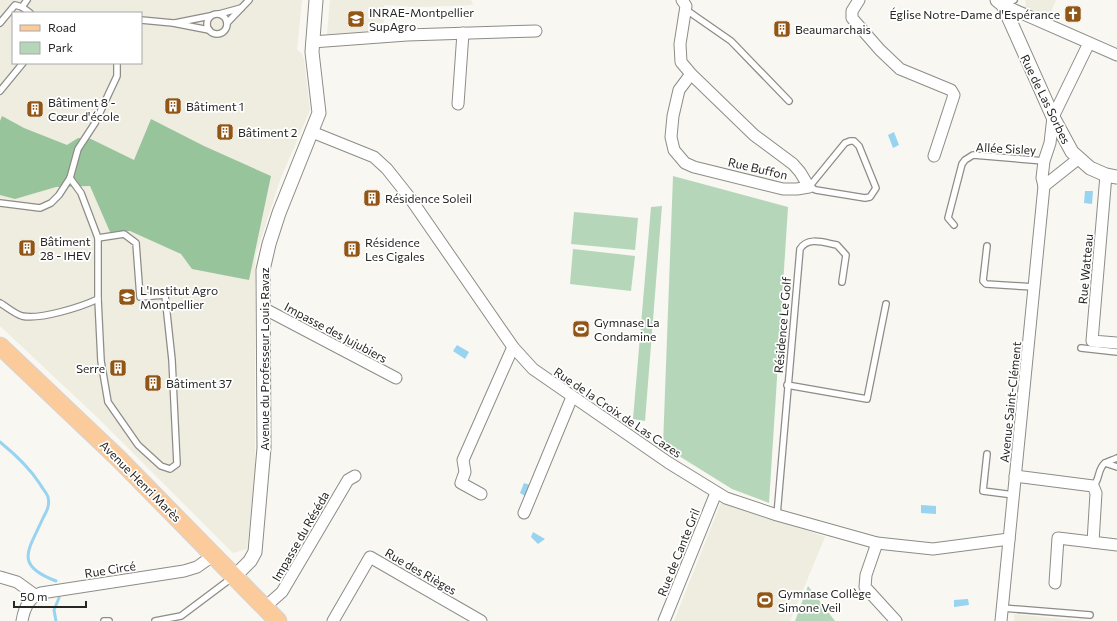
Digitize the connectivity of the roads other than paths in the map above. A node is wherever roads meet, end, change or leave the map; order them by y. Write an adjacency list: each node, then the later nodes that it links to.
1 (27, 0): 8 (lane)
2 (249, 0): 9 (lane)
3 (316, 0): 20 (street, Avenue du Professeur Louis Ravaz)
4 (859, 0): 33 (street)
5 (1005, 2): 21 (street); 29 (street, Rue de Las Sorbes)
6 (15, 3): 8 (lane); 14 (lane)
7 (684, 4): 25 (street, Rue Buffon); 27 (lane)
8 (22, 7): 10 (lane)
9 (243, 7): 11 (lane); 16 (lane)
10 (29, 12)
11 (219, 14): 12 (lane); 16 (lane)
12 (210, 16): 15 (lane); 17 (lane)
13 (142, 20): 15 (lane)
14 (0, 23)
15 (173, 23): 17 (lane)
16 (227, 23): 17 (lane)
17 (209, 30)
18 (536, 31): 19 (street)
19 (463, 33): 20 (street); 28 (street)
20 (312, 42): 30 (street, Avenue du Professeur Louis Ravaz)
21 (1089, 43): 22 (street); 29 (street, Avenue Saint-Clément)
22 (1117, 55)
23 (23, 64): 26 (lane)
24 (117, 64): 37 (lane)
25 (691, 74): 39 (street, Rue Buffon); 39 (street, Rue Buffon)
26 (0, 91)
27 (789, 101)
28 (458, 104)
29 (1053, 117): 31 (street, Rue de Las Sorbes); 32 (street, Avenue Saint-Clément)
30 (312, 132): 49 (street, Avenue du Professeur Louis Ravaz); 52 (street, Rue de la Croix de Las Cazes)
31 (1066, 141): 32 (street); 34 (street, Rue de Las Sorbes)
32 (1050, 144): 35 (street, Avenue Saint-Clément)
33 (934, 156)
34 (1078, 158): 36 (street, Rue de Las Sorbes); 38 (street)
35 (1044, 161): 38 (street, Avenue Saint-Clément); 41 (lane, Allée Sisley)
36 (1111, 176): 50 (street, Rue Watteau)
37 (70, 178): 40 (lane); 42 (lane)
38 (1044, 186): 45 (street, Avenue Saint-Clément)
39 (809, 187): 39 (lane)
40 (0, 203)
41 (954, 225)
42 (98, 238): 46 (lane); 46 (lane)
43 (987, 246): 45 (lane)
44 (842, 282): 56 (lane, Résidence Le Golf)
45 (1034, 288): 63 (street, Avenue Saint-Clément)
46 (98, 299): 47 (lane)
47 (0, 303)
48 (886, 304): 56 (lane)
49 (262, 308): 55 (street, Impasse des Jujubiers); 75 (street, Avenue du Professeur Louis Ravaz)
50 (1117, 344)
51 (0, 346): 74 (main road, Avenue Henri Marès)
52 (513, 347): 57 (street, Rue de la Croix de Las Cazes); 66 (street)
53 (1081, 348): 54 (lane)
54 (1117, 352)
55 (396, 378)
56 (787, 385): 69 (lane, Résidence Le Golf)
57 (572, 397): 65 (street, Rue de la Croix de Las Cazes); 68 (street)
58 (987, 454): 67 (lane)
59 (1117, 458): 60 (lane)
60 (1104, 464): 61 (lane); 64 (lane)
61 (1117, 467)
62 (355, 476): 79 (street, Impasse du Réséda)
63 (1015, 476): 64 (street); 67 (street, Avenue Saint-Clément)
64 (1093, 486): 71 (street)
65 (716, 493): 69 (street, Rue de la Croix de Las Cazes); 90 (street, Rue de Cante Gril)
66 (481, 494)
67 (1014, 495): 70 (street, Avenue Saint-Clément)
68 (524, 513)
69 (777, 515): 72 (street, Rue de la Croix de Las Cazes)
70 (1009, 539): 72 (street, Rue de la Croix de Las Cazes); 80 (street, Avenue Saint-Clément)
71 (1093, 542): 73 (street); 77 (street)
72 (877, 543): 91 (street)
73 (1117, 545)
74 (214, 555): 75 (main road, Avenue Henri Marès); 78 (street, Rue Circé)
75 (235, 576): 79 (main road, Avenue Henri Marès); 82 (lane)
76 (0, 577): 78 (street)
77 (1055, 583)
78 (35, 595): 83 (street)
79 (265, 607): 87 (main road, Avenue Henri Marès)
80 (1002, 608): 81 (lane); 92 (street, Avenue Saint-Clément)
81 (1090, 615)
82 (181, 618): 86 (lane)
83 (22, 621)
84 (104, 621): 85 (lane)
85 (109, 621)
86 (155, 621)
87 (278, 621)
88 (333, 621): 89 (street, Rue des Rièges)
89 (481, 621)
90 (664, 621)
91 (896, 621)
92 (1001, 621)

